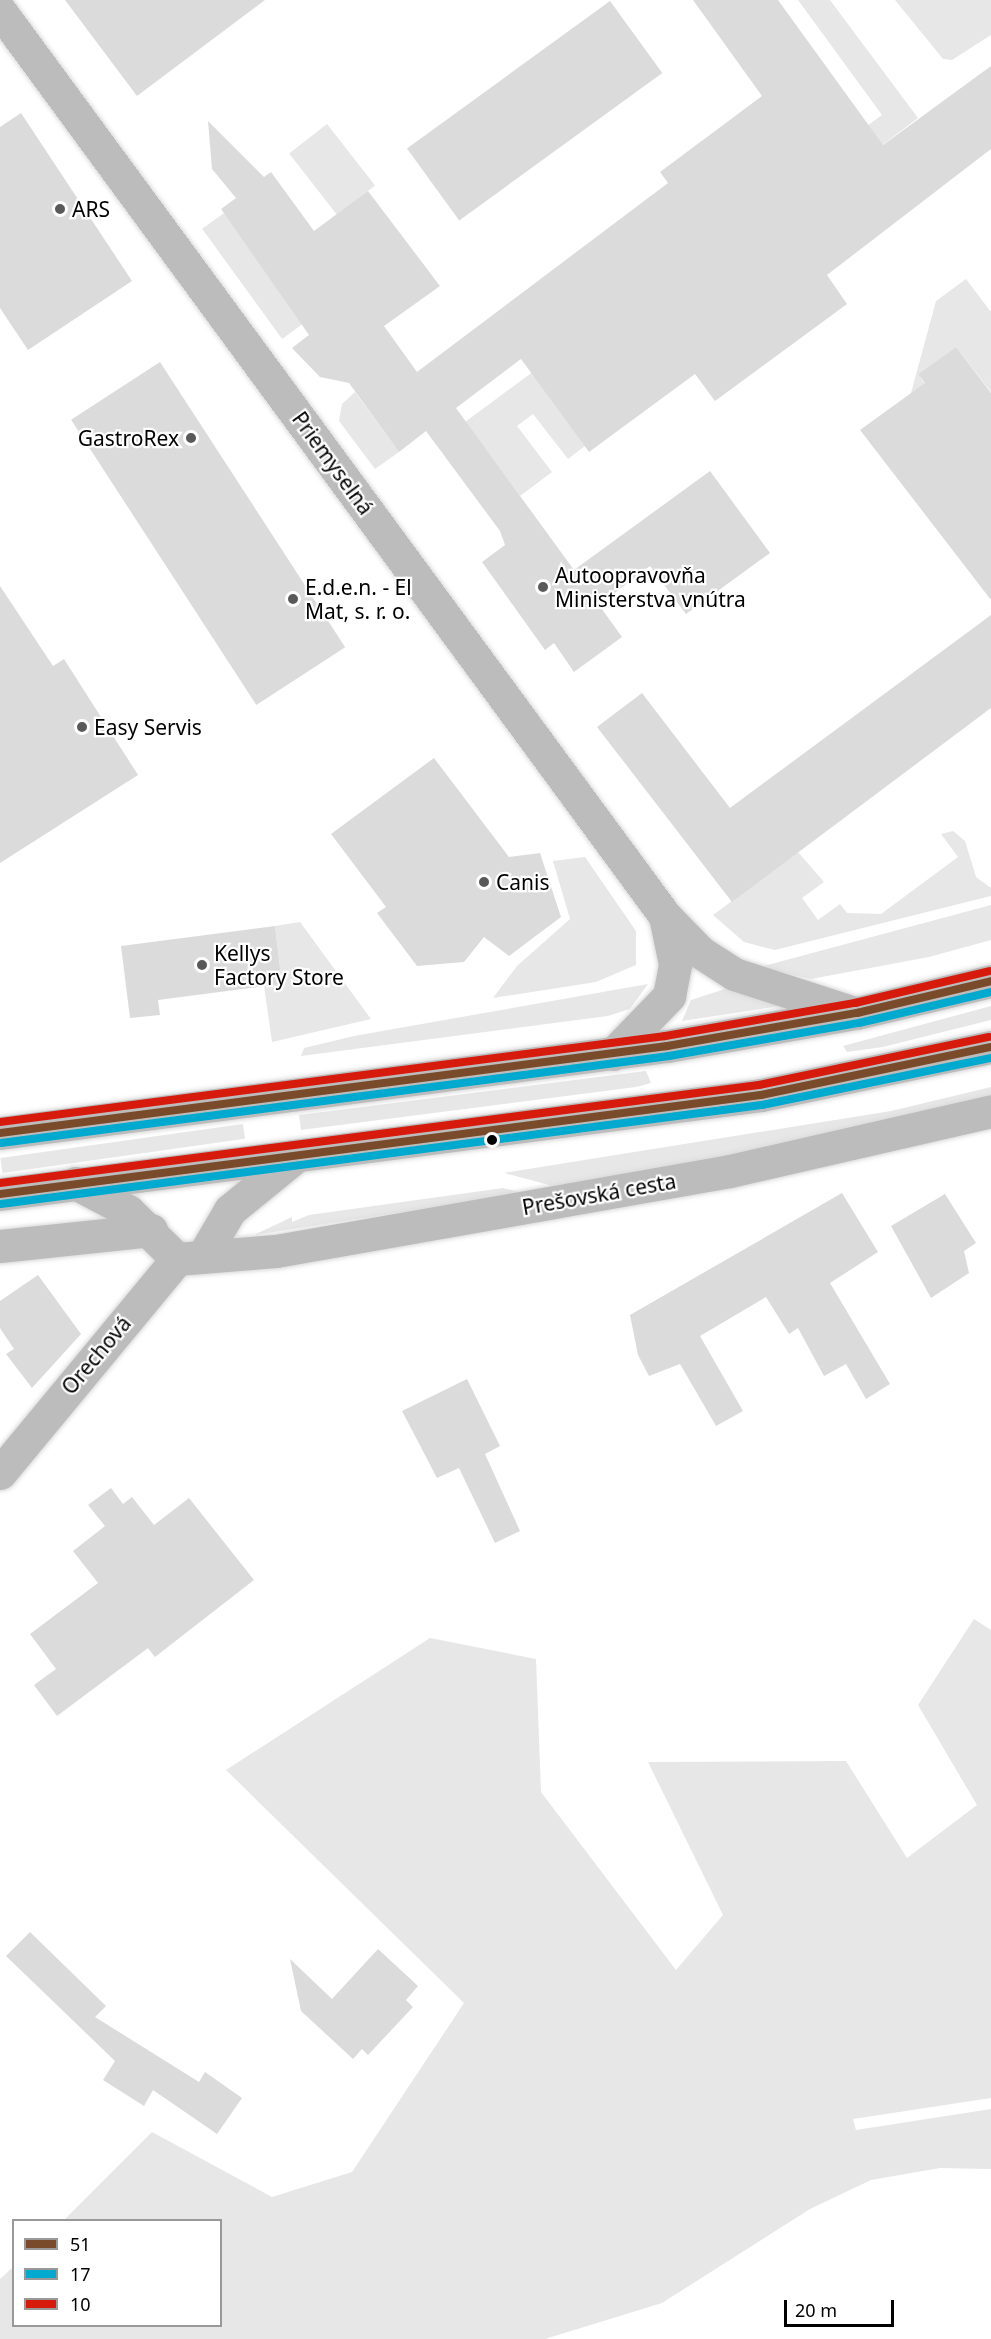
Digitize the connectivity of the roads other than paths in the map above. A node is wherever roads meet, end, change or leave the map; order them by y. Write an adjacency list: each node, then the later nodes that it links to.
1 (0, 11): 2 (main road, Priemyselná)
2 (665, 916): 4 (main road, Priemyselná); 6 (main road)
3 (991, 981): 4 (main road)
4 (857, 1013): 6 (main road)
5 (991, 1047): 9 (main road)
6 (613, 1054): 8 (main road)
7 (991, 1111): 14 (main road, Prešovská cesta)
8 (0, 1133)
9 (300, 1155): 10 (main road); 14 (main road, Orechová)
10 (75, 1184): 11 (main road); 12 (main road)
11 (0, 1194)
12 (151, 1230): 13 (main road); 14 (main road)
13 (0, 1246)
14 (190, 1258): 15 (main road, Orechová)
15 (0, 1473)

